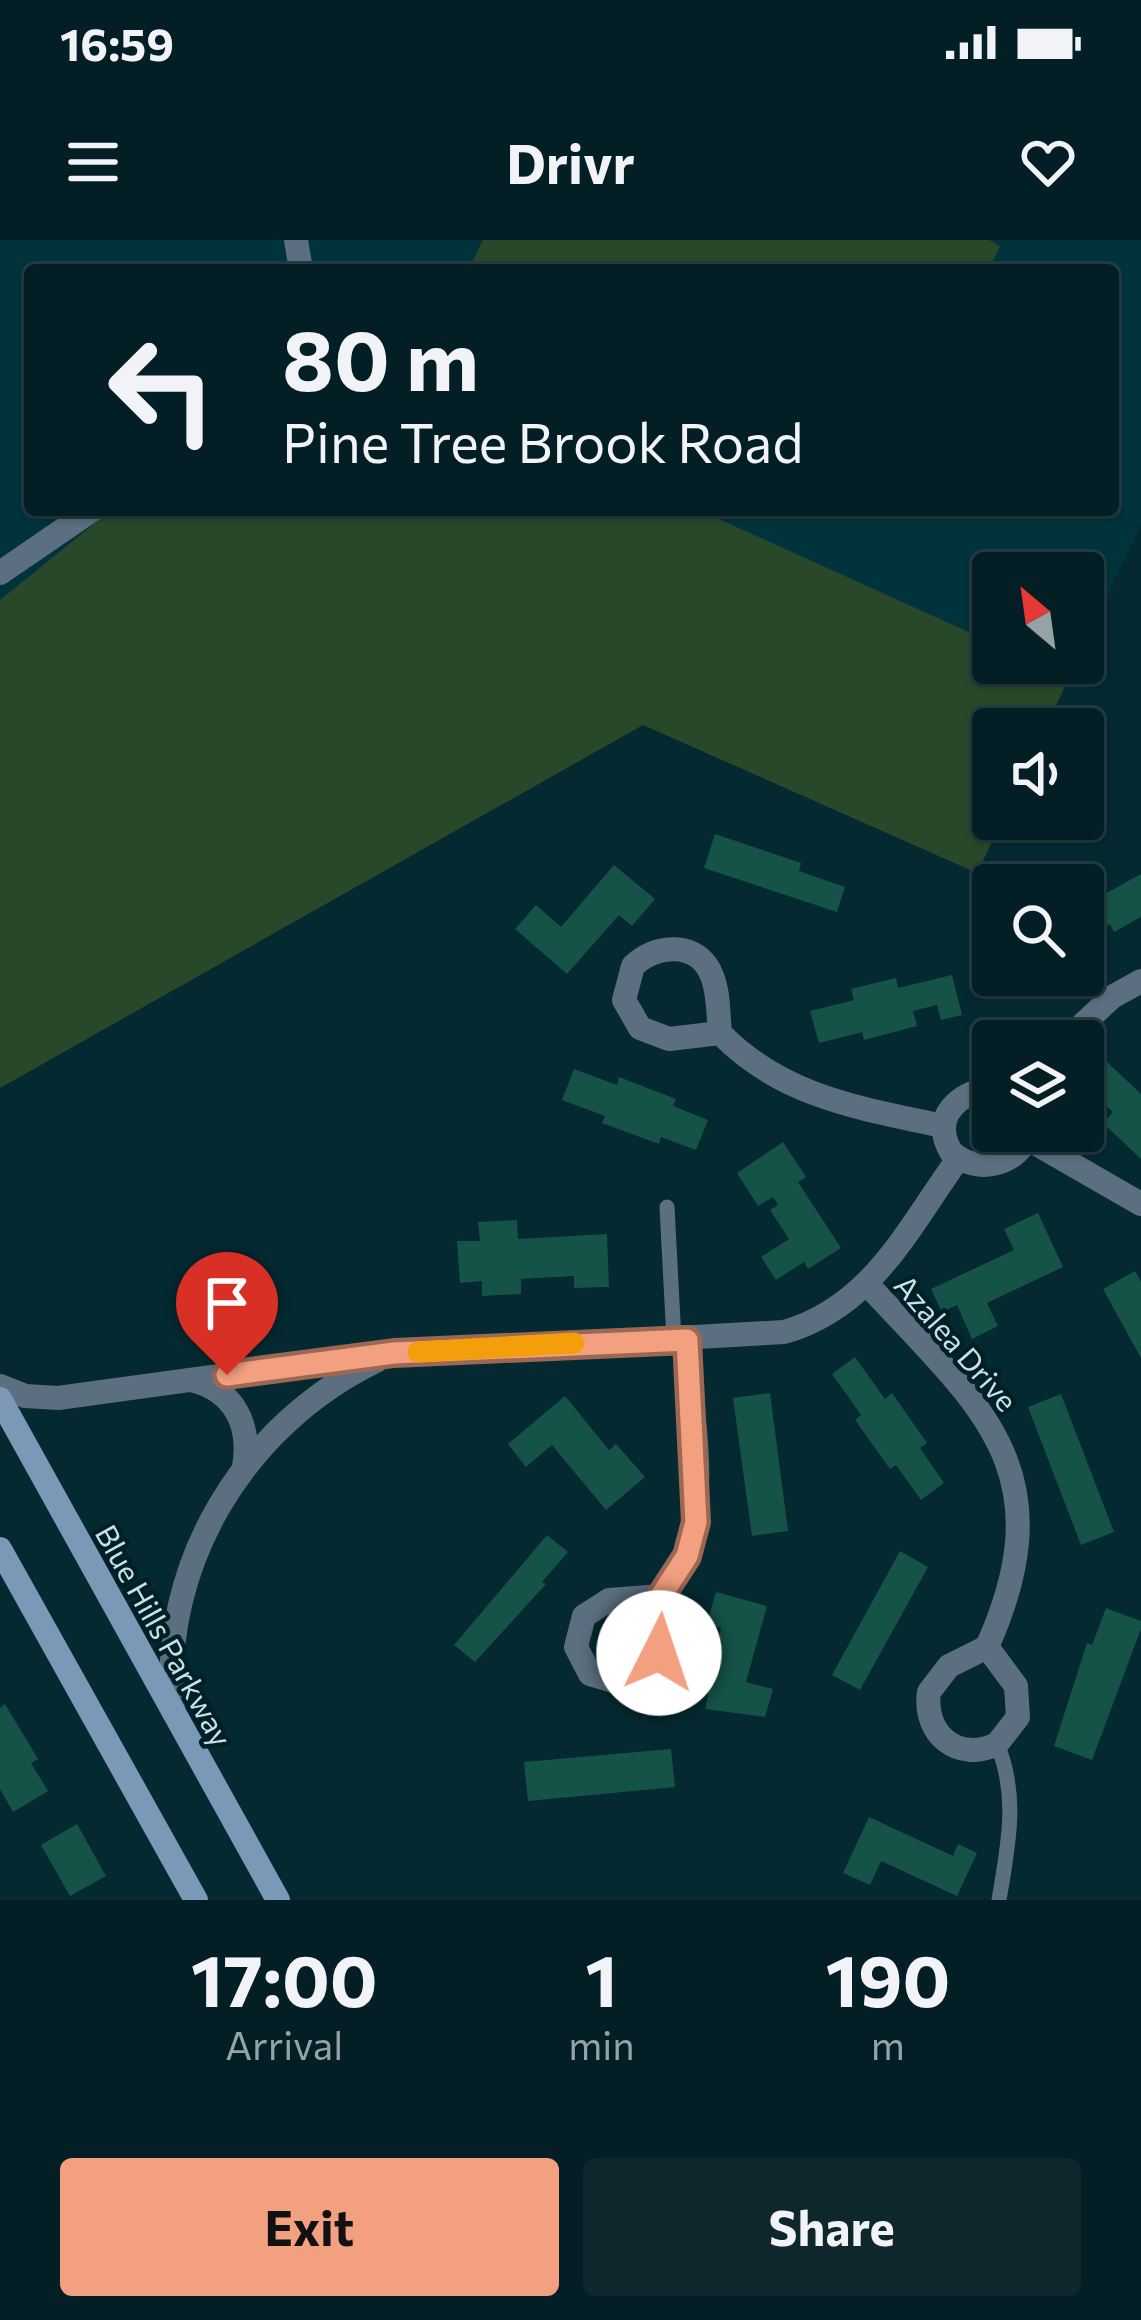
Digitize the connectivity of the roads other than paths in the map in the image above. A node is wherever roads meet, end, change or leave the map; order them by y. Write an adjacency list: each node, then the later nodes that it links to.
1 (83, 516): 2 (street)
2 (0, 573)
3 (1141, 980): 4 (street)
4 (1087, 1020)
5 (720, 1033): 5 (street); 7 (street)
6 (972, 1096): 7 (street)
7 (943, 1126): 10 (street)
8 (1011, 1152): 10 (street)
9 (1057, 1152): 11 (street)
10 (958, 1159): 13 (street)
11 (1141, 1204)
12 (667, 1207): 14 (lane)
13 (868, 1285): 14 (street); 22 (street, Azalea Drive)
14 (681, 1340): 15 (street); 21 (street)
15 (394, 1353): 16 (street); 19 (street)
16 (190, 1380): 17 (street); 19 (street)
17 (0, 1386)
18 (0, 1399): 23 (main road, Blue Hills Parkway)
19 (243, 1470): 23 (street)
20 (0, 1549): 25 (main road)
21 (661, 1596)
22 (987, 1647): 24 (street); 24 (street)
23 (173, 1711): 26 (main road, Blue Hills Parkway)
24 (997, 1744): 27 (lane)
25 (196, 1900)
26 (278, 1900)
27 (999, 1900)

